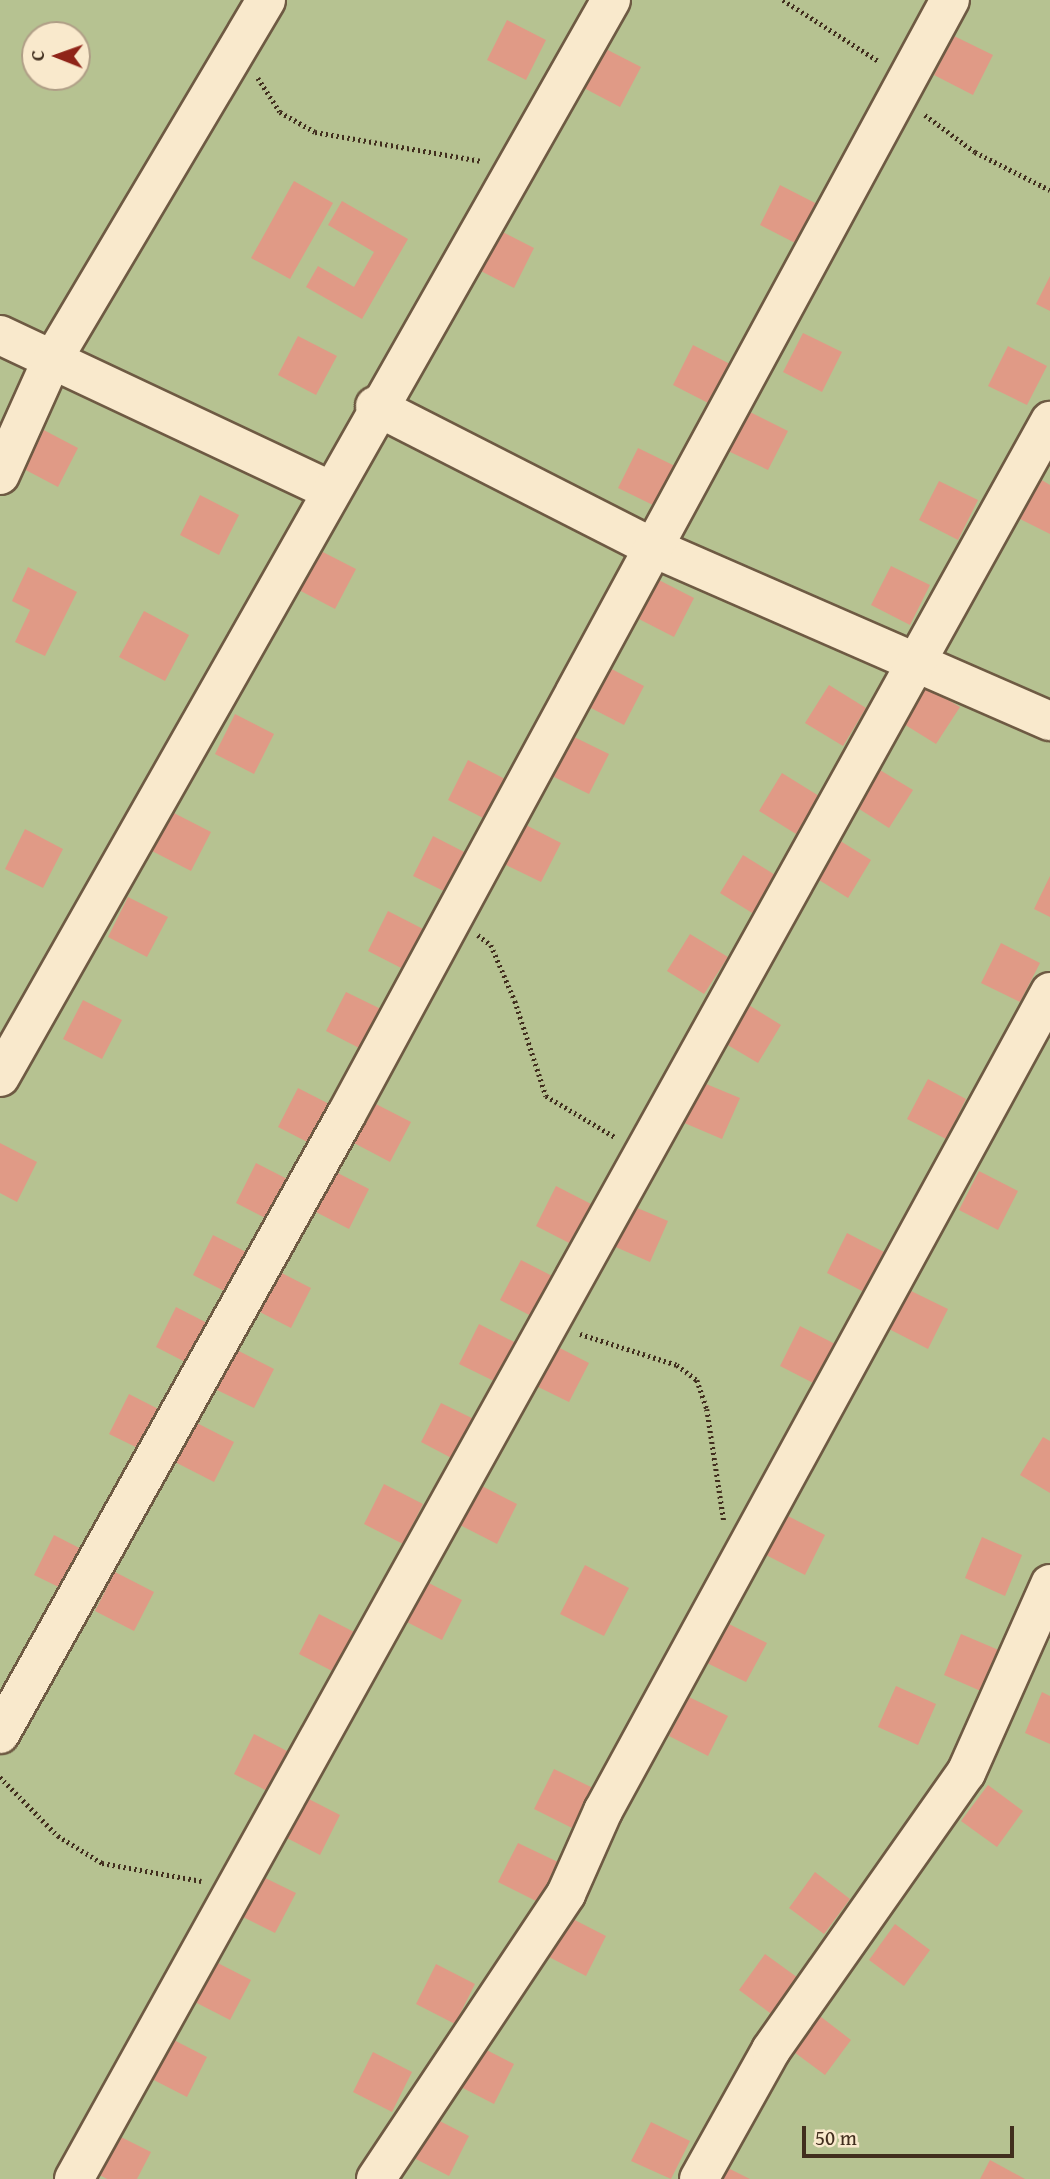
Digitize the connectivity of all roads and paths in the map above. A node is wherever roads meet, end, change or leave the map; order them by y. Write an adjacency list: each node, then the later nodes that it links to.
1 (266, 0): 4 (street)
2 (611, 0): 5 (street)
3 (950, 0): 12 (street)
4 (239, 46): 5 (path); 7 (street)
5 (514, 166): 8 (street)
6 (0, 335): 7 (street)
7 (50, 364): 10 (street); 11 (street)
8 (375, 406): 11 (street); 12 (street)
9 (1050, 421): 13 (street)
10 (0, 475)
11 (330, 490): 17 (street)
12 (656, 549): 13 (street); 15 (street)
13 (912, 660): 14 (street); 18 (street)
14 (1050, 720)
15 (455, 917): 18 (path); 22 (street)
16 (1050, 992): 26 (street)
17 (0, 1077)
18 (643, 1154): 19 (street)
19 (549, 1324): 20 (path); 24 (street)
20 (724, 1525)
21 (1050, 1584): 27 (street)
22 (0, 1734)
23 (0, 1777): 24 (path)
24 (237, 1888): 25 (street)
25 (74, 2179)
26 (376, 2179)
27 (699, 2179)

